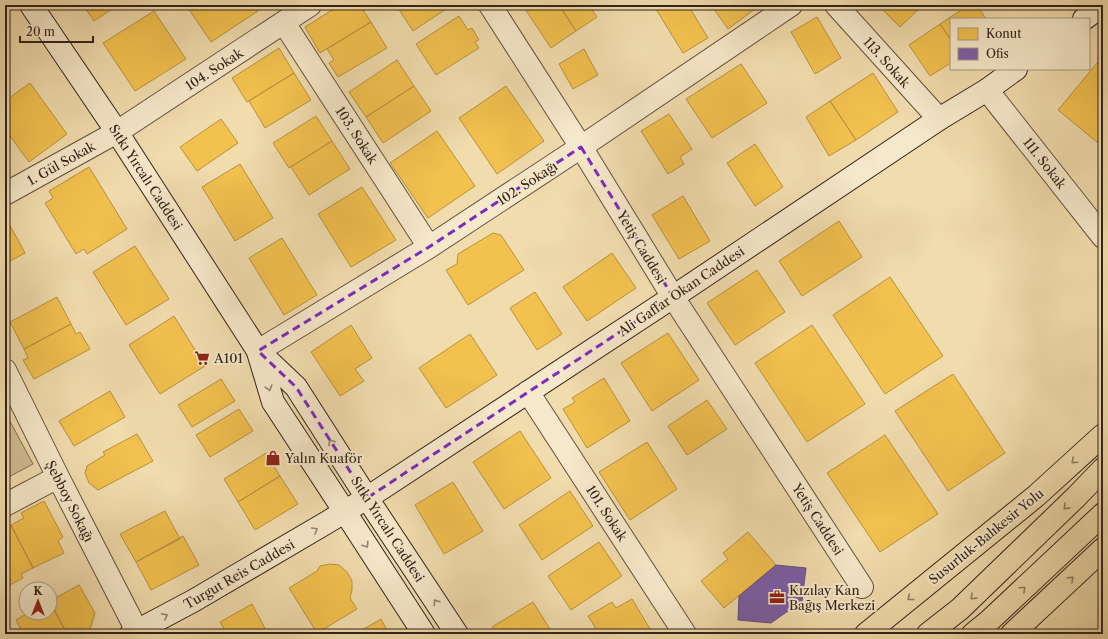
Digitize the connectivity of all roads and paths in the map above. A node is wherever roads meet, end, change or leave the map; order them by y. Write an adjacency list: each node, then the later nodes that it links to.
1 (32, 5): 12 (street, Sıtkı Yırcalı Caddesi)
2 (310, 5): 8 (street, 104. Sokak)
3 (490, 5): 13 (street, Yetiş Caddesi)
4 (791, 5): 13 (street, 102. Sokağı)
5 (836, 5): 11 (street, 113. Sokak)
6 (1103, 5): 7 (street)
7 (1085, 18)
8 (284, 23): 12 (street, 104. Sokak); 16 (street, 103. Sokak)
9 (1015, 70): 10 (street, Ali Gaffar Okan Caddesi)
10 (987, 90): 11 (street, Ali Gaffar Okan Caddesi); 15 (street, 111. Sokak)
11 (939, 118): 17 (street, Ali Gaffar Okan Caddesi)
12 (117, 132): 14 (street, 1. Gül Sokak); 18 (street, Sıtkı Yırcalı Caddesi)
13 (581, 147): 16 (street, 102. Sokağı); 17 (street, Yetiş Caddesi)
14 (5, 194)
15 (1103, 237)
16 (429, 247): 18 (street, 102. Sokağı)
17 (673, 297): 20 (street, Ali Gaffar Okan Caddesi); 29 (street, Yetiş Caddesi)
18 (258, 351): 24 (street, Sıtkı Yırcalı Caddesi, one-way to 18); 26 (street, Sıtkı Yırcalı Caddesi, one-way to 26)
19 (5, 370): 23 (street, Şebboy Sokağı)
20 (528, 392): 24 (street, Ali Gaffar Okan Caddesi); 33 (street, 101. Sokak)
21 (1103, 435): 34 (highway, Susurluk-Balıkesir Yolu, one-way to 34)
22 (1103, 469): 35 (highway, one-way to 35)
23 (58, 477): 25 (street); 30 (street, Şebboy Sokağı)
24 (367, 498): 26 (street, Ali Gaffar Okan Caddesi); 32 (street, Sıtkı Yırcalı Caddesi, one-way to 24)
25 (5, 505)
26 (346, 512): 30 (street, Turgut Reis Caddesi, one-way to 26); 31 (street, Sıtkı Yırcalı Caddesi, one-way to 31)
27 (1103, 514): 36 (highway, one-way to 27)
28 (1103, 548): 37 (highway, one-way to 28)
29 (862, 587)
30 (134, 632)
31 (424, 634)
32 (457, 634)
33 (685, 634)
34 (866, 634)
35 (928, 634)
36 (973, 634)
37 (1012, 634)

